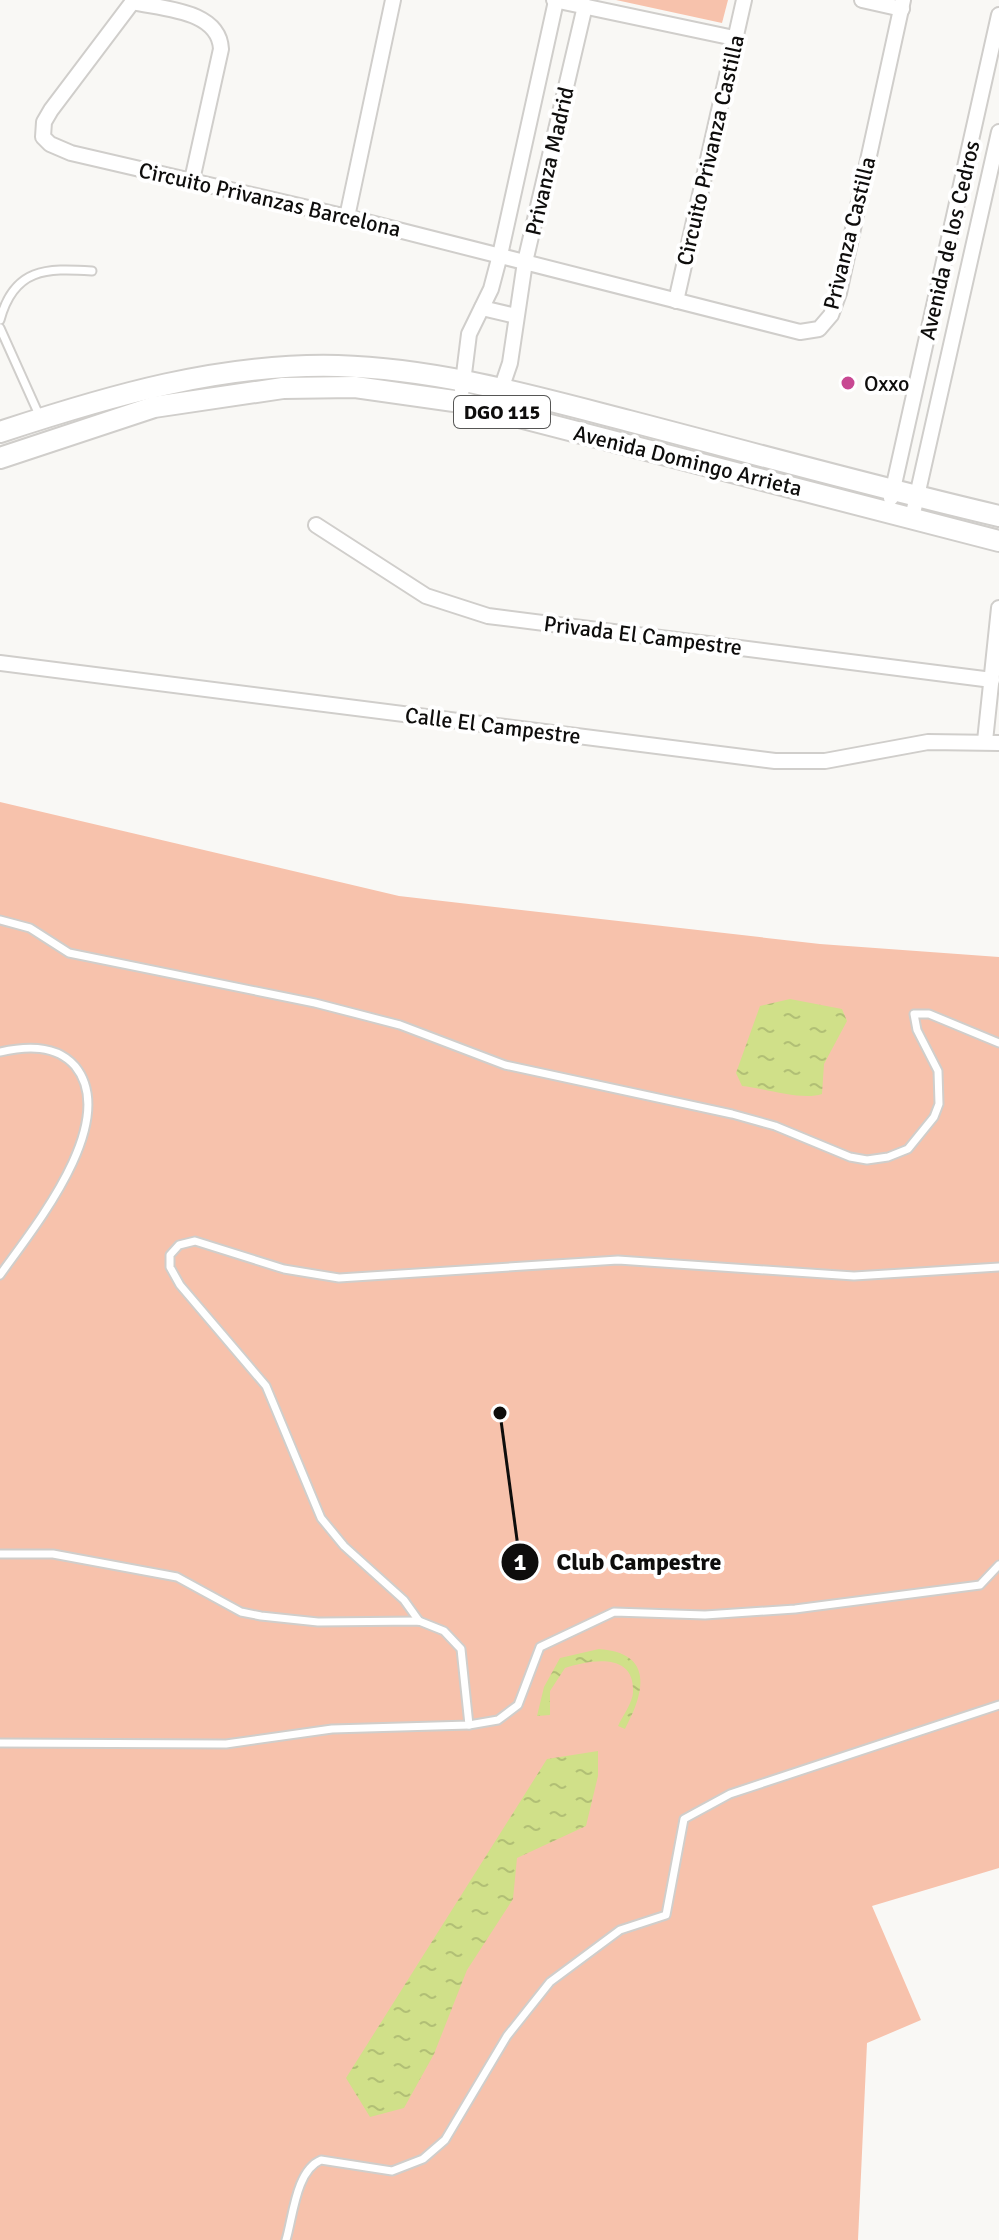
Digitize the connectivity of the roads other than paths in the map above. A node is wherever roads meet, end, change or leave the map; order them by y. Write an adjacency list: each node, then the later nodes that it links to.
1 (393, 0): 12 (street)
2 (555, 0): 7 (street); 13 (street, Privanza Madrid)
3 (744, 0): 9 (street, Circuito Privanza Castilla)
4 (862, 0): 6 (street)
5 (133, 1): 11 (street); 11 (street, Circuito Privanzas Barcelona)
6 (902, 4): 18 (street, Privanza Castilla)
7 (585, 6): 9 (street); 14 (street, Privanza Madrid)
8 (999, 15): 30 (street, Avenida de los Cedros)
9 (734, 38): 18 (street, Circuito Privanza Castilla)
10 (999, 132): 31 (street, Avenida de los Cedros)
11 (192, 180): 12 (street, Circuito Privanzas Barcelona)
12 (347, 217): 13 (street, Circuito Privanzas Barcelona)
13 (500, 255): 14 (street, Privanza Castilla); 19 (street, Privanza Madrid)
14 (525, 262): 18 (street, Privanza Castilla); 20 (street, Privanza Madrid)
15 (92, 271): 17 (lane)
16 (0, 293): 17 (lane)
17 (8, 298): 21 (lane)
18 (676, 301)
19 (482, 308): 20 (street); 23 (street, Privanza Madrid)
20 (516, 316): 24 (street, Privanza Madrid)
21 (0, 320)
22 (0, 328): 27 (lane)
23 (464, 379): 24 (main road, Avenida Domingo Arrieta / DGO 115); 25 (street, Privanza Madrid); 27 (main road, Avenida Domingo Arrieta / DGO 115)
24 (502, 388): 26 (street, Privanza Madrid); 30 (main road, Avenida Domingo Arrieta / DGO 115)
25 (461, 402): 26 (main road, Avenida Domingo Arrieta / DGO 115); 29 (main road, Avenida Domingo Arrieta / DGO 115)
26 (494, 410): 32 (main road, Avenida Domingo Arrieta / DGO 115)
27 (41, 419): 28 (main road, Avenida Domingo Arrieta / DGO 115)
28 (0, 432)
29 (0, 458)
30 (893, 489): 31 (main road, Avenida Domingo Arrieta / DGO 115); 32 (street, Avenida de los Cedros)
31 (917, 496): 33 (main road, Avenida Domingo Arrieta / DGO 115); 34 (street, Avenida de los Cedros)
32 (889, 511): 34 (main road, Avenida Domingo Arrieta / DGO 115)
33 (999, 516)
34 (912, 518): 36 (main road, Avenida Domingo Arrieta / DGO 115)
35 (316, 525): 39 (street, Privada El Campestre)
36 (999, 541)
37 (999, 608): 39 (street, Calle El Campestre)
38 (0, 663): 40 (street, Calle El Campestre)
39 (992, 680): 40 (street, Calle El Campestre)
40 (992, 742)
41 (0, 920): 42 (lane)
42 (999, 1043)
43 (0, 1052): 45 (lane)
44 (999, 1267): 48 (lane)
45 (0, 1275)
46 (0, 1554): 48 (lane)
47 (999, 1565): 50 (lane)
48 (419, 1621): 50 (lane)
49 (999, 1705): 52 (lane)
50 (469, 1725): 51 (lane)
51 (0, 1743)
52 (286, 2240)

